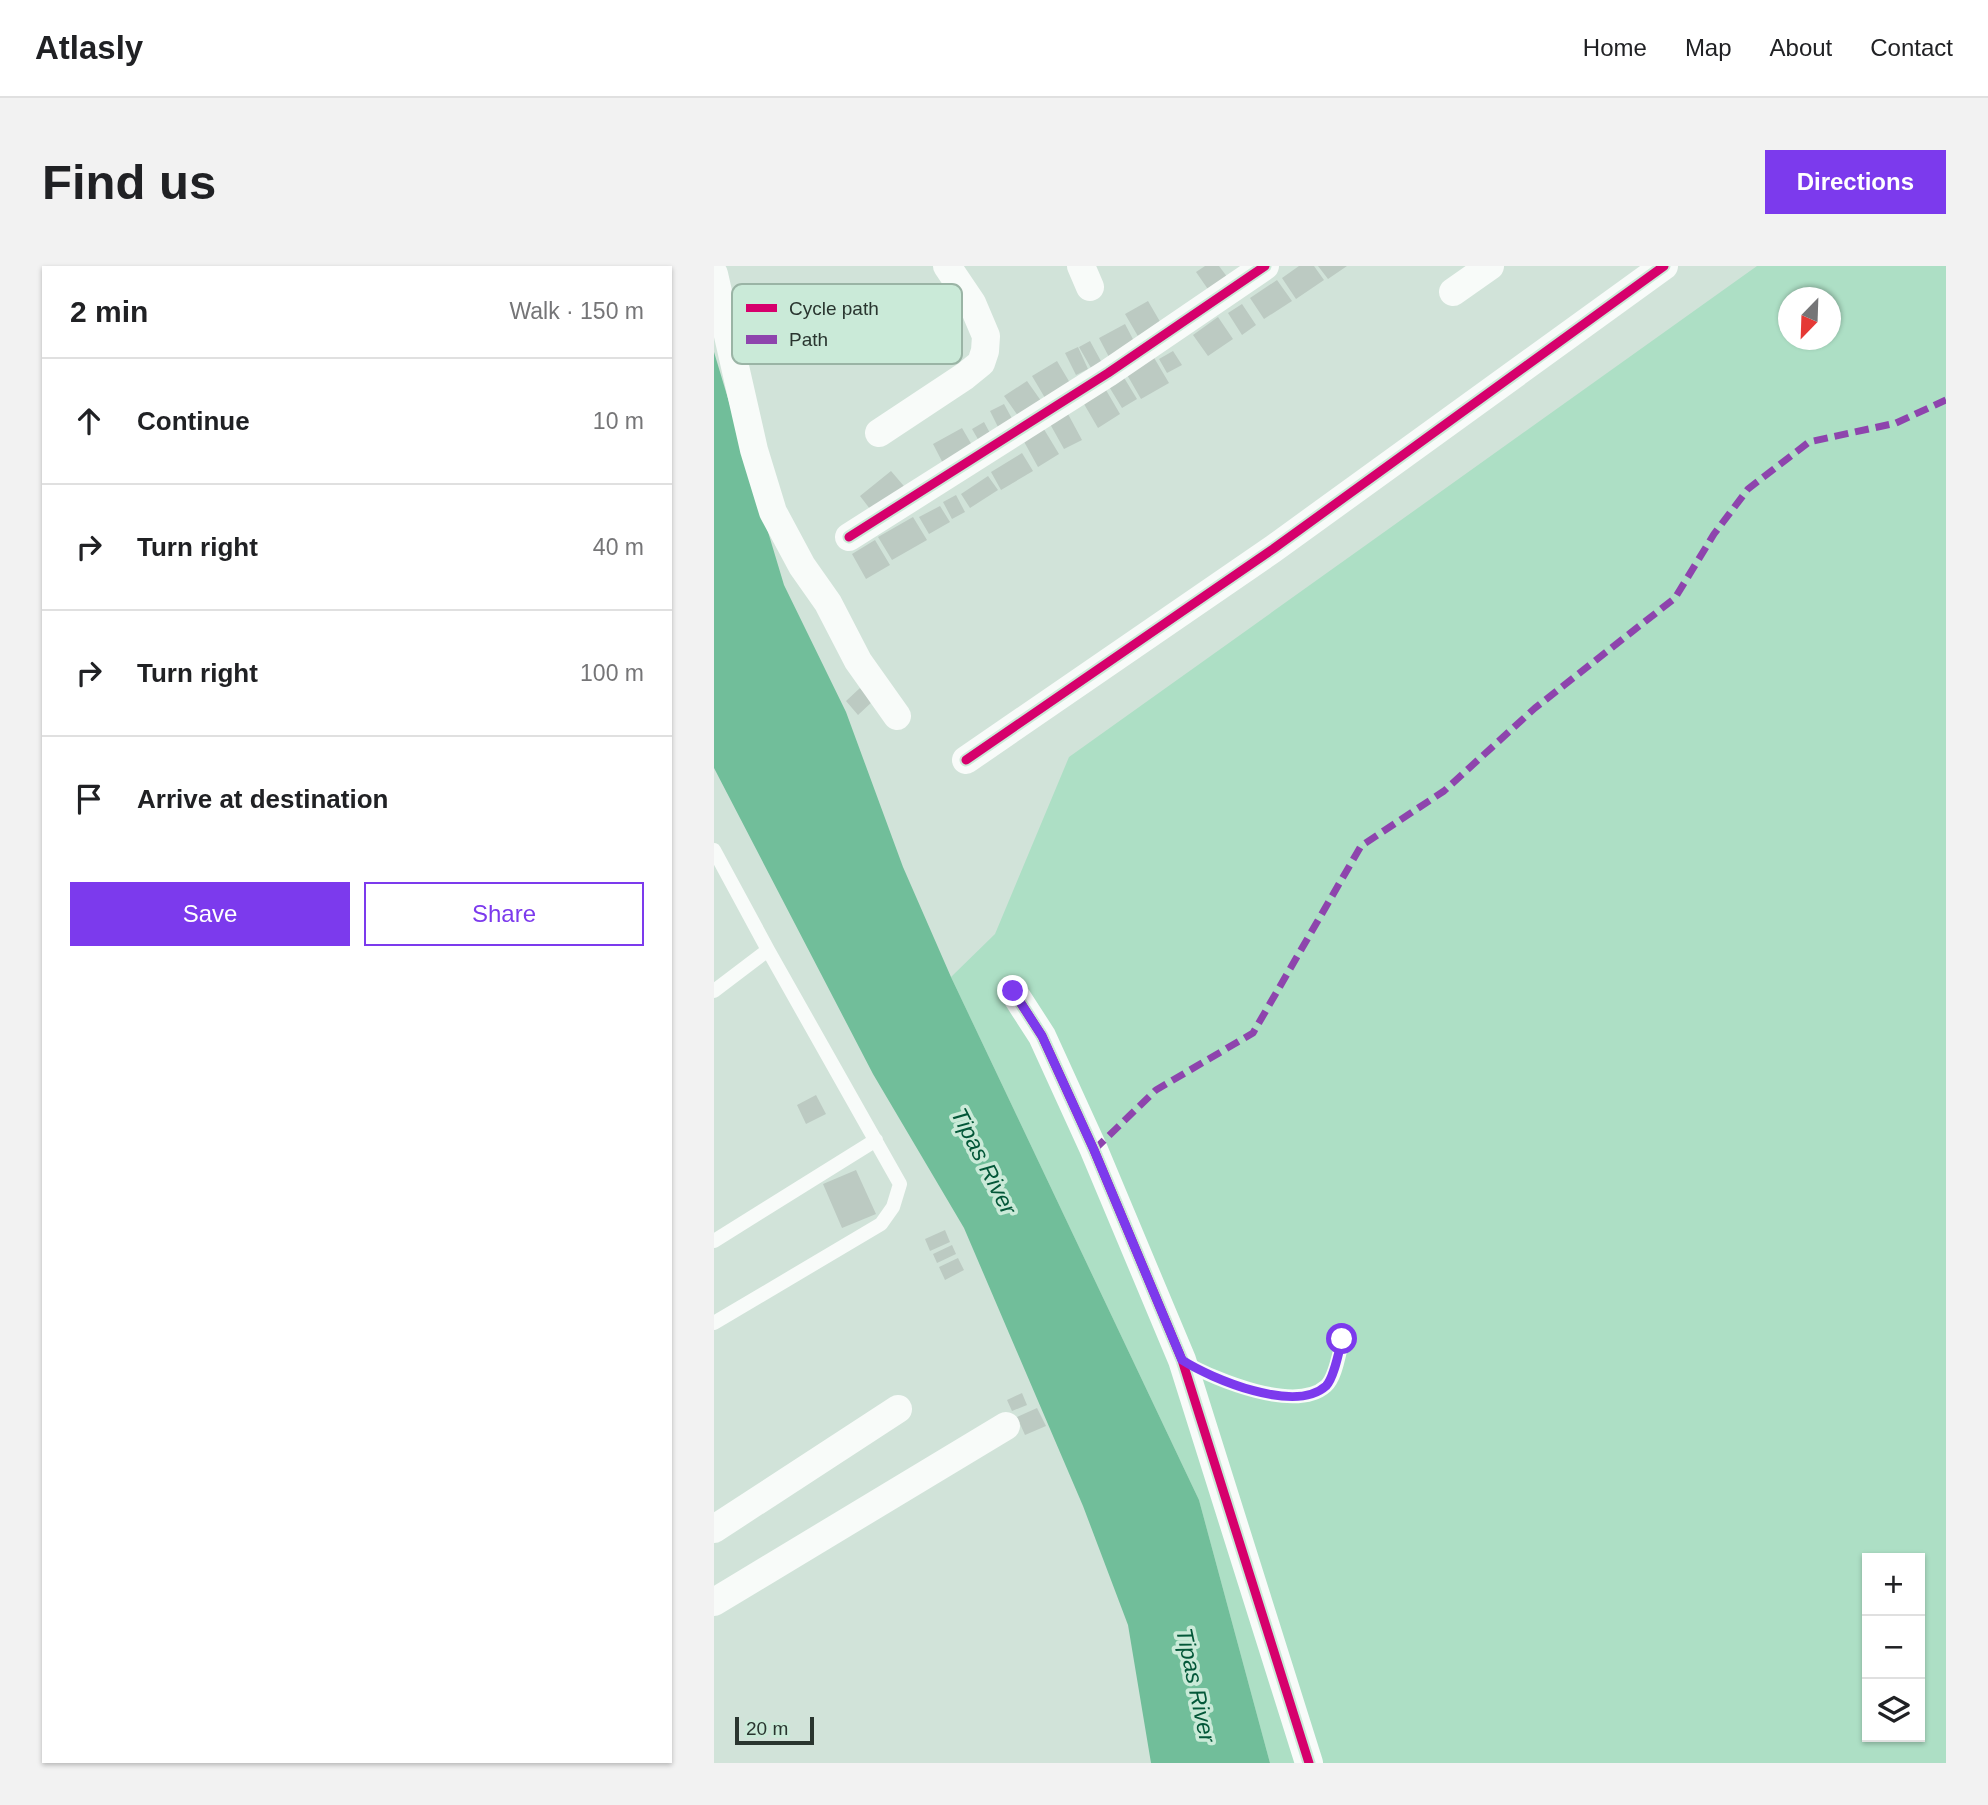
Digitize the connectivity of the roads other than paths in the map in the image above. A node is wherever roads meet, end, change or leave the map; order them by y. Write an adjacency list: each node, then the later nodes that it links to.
1 (947, 266): 6 (street)
2 (1265, 266): 12 (street)
3 (1490, 266): 8 (street)
4 (1664, 266): 14 (street)
5 (714, 274): 9 (street)
6 (959, 284)
7 (962, 288): 11 (street)
8 (1452, 292)
9 (732, 353)
10 (734, 364): 13 (street)
11 (879, 433)
12 (849, 537)
13 (897, 716)
14 (966, 760)
15 (714, 850): 16 (lane)
16 (768, 950): 17 (lane); 19 (lane)
17 (714, 991)
18 (1013, 991): 23 (street)
19 (876, 1140): 20 (lane); 21 (lane)
20 (714, 1241)
21 (714, 1323)
22 (1342, 1339): 23 (lane)
23 (1182, 1360): 28 (street)
24 (898, 1409): 26 (street)
25 (1006, 1426): 27 (street)
26 (714, 1529)
27 (714, 1602)
28 (1308, 1763)

